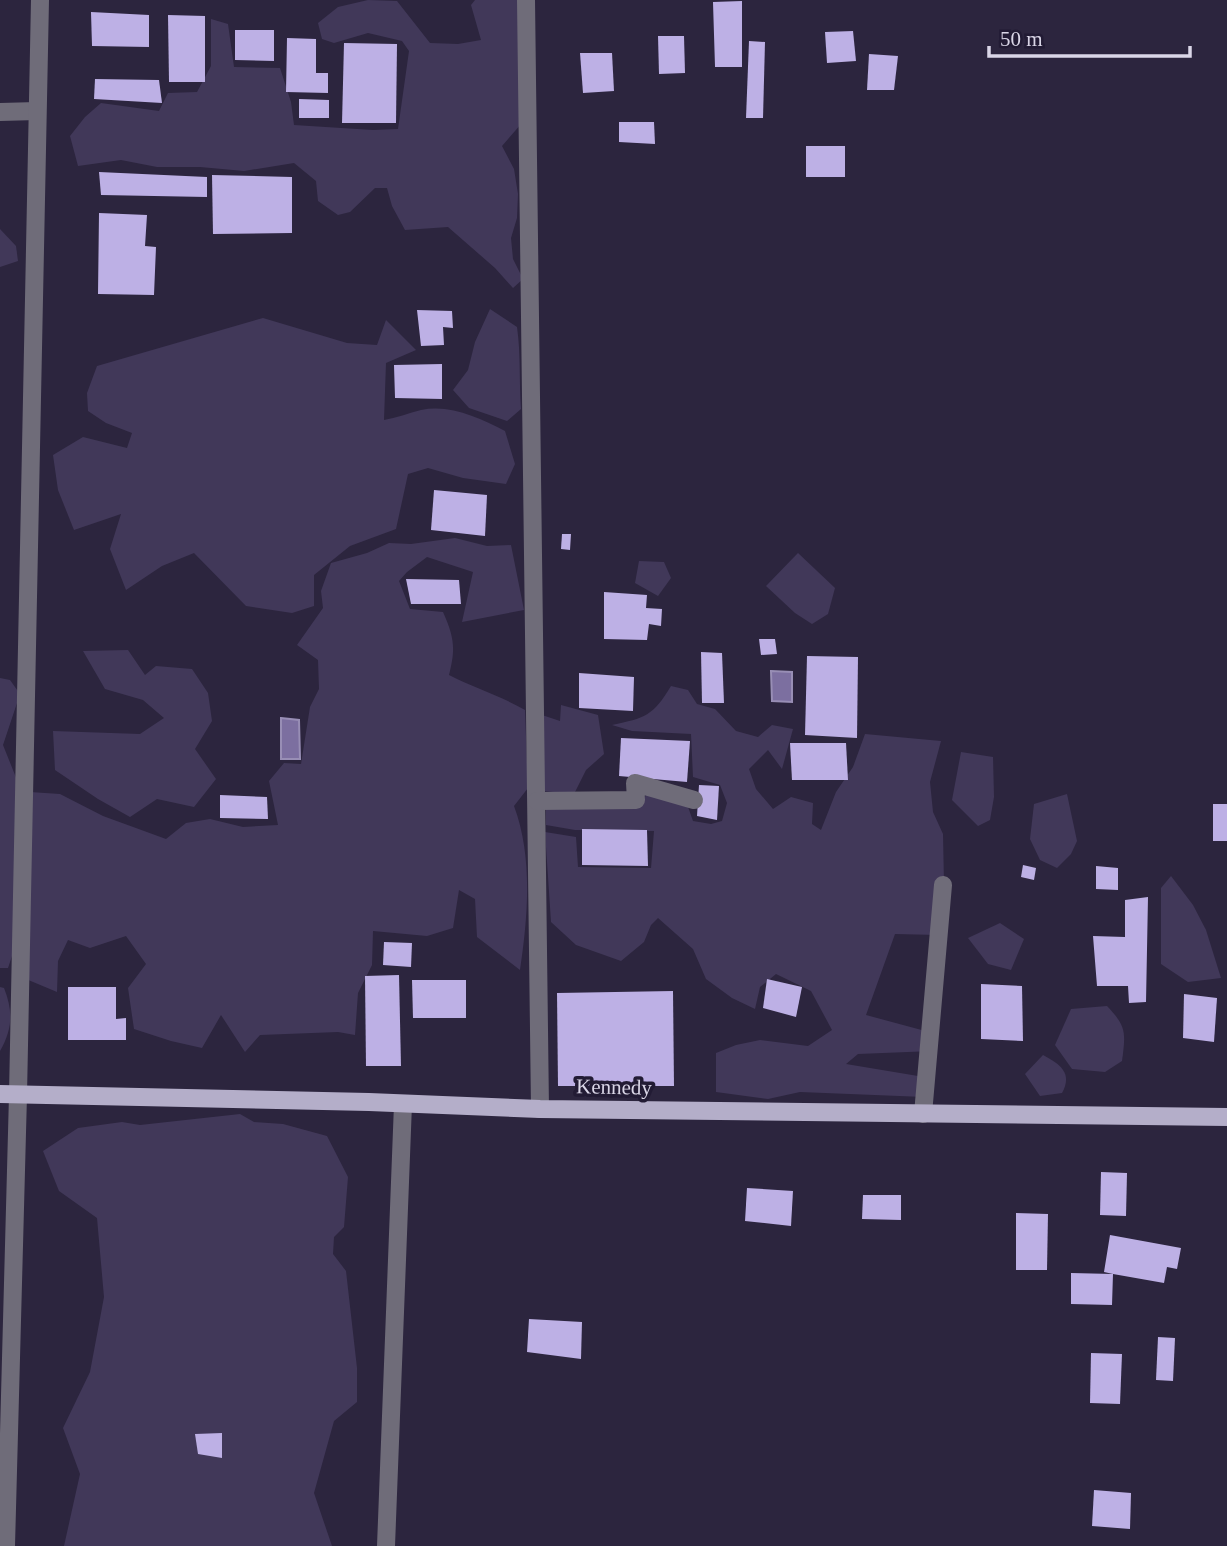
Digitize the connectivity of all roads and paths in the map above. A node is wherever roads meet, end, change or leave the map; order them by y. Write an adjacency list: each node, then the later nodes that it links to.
1 (40, 0): 3 (street)
2 (526, 0): 6 (street)
3 (37, 111): 4 (street); 8 (street)
4 (0, 112)
5 (694, 800): 6 (street)
6 (537, 801): 10 (street)
7 (943, 885): 11 (street)
8 (9, 1094): 9 (main road, Kennedy); 13 (street)
9 (403, 1104): 10 (main road, Kennedy); 14 (street)
10 (540, 1109): 11 (main road, Kennedy)
11 (923, 1114): 12 (main road, Kennedy)
12 (1227, 1117)
13 (6, 1546)
14 (386, 1546)

